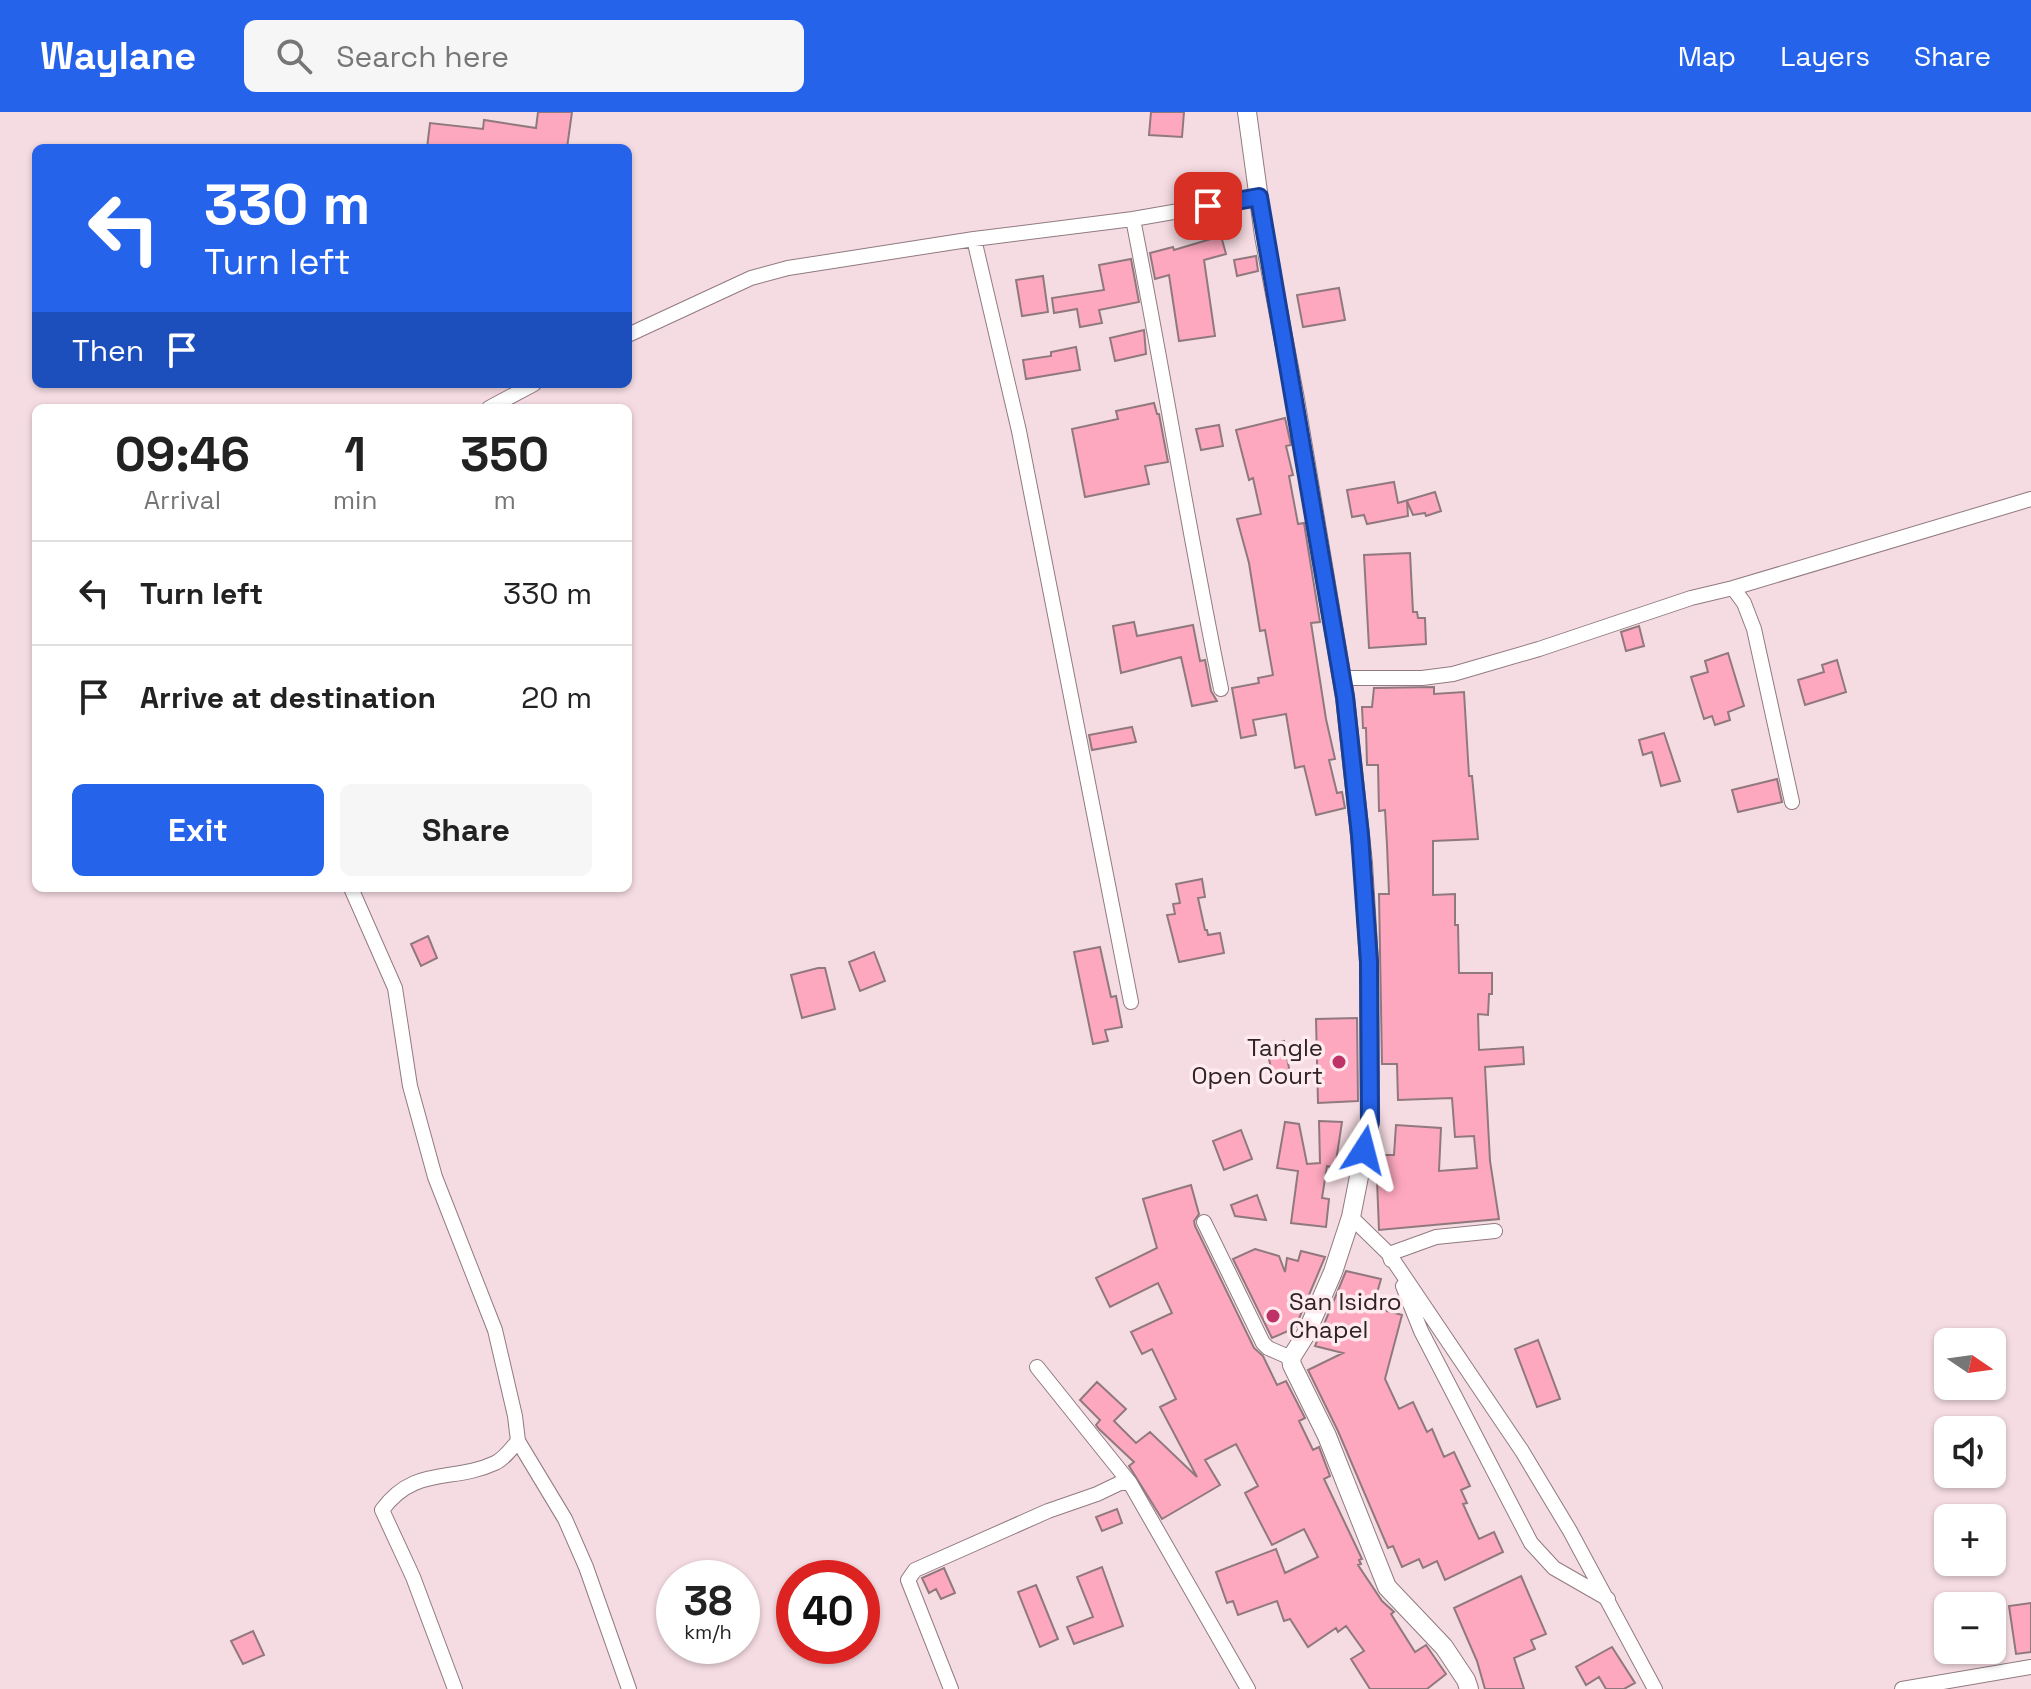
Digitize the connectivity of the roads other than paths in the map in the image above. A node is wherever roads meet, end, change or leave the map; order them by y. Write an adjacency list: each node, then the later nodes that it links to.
1 (1247, 112): 2 (street)
2 (1259, 197): 3 (street); 10 (street)
3 (1133, 219): 4 (street); 11 (street)
4 (974, 239): 5 (street); 14 (street)
5 (632, 333)
6 (526, 388): 7 (street)
7 (496, 404)
8 (2031, 499): 9 (street)
9 (1733, 588): 10 (street); 12 (street)
10 (1342, 678): 15 (street)
11 (1221, 689)
12 (1792, 802)
13 (353, 892): 21 (street)
14 (1131, 1002)
15 (1351, 1217): 18 (street); 19 (street)
16 (1204, 1222): 19 (street)
17 (1495, 1231): 18 (street)
18 (1389, 1254): 23 (street); 23 (street)
19 (1291, 1358): 29 (street)
20 (1037, 1367): 22 (street)
21 (518, 1441): 25 (street); 26 (street)
22 (1130, 1483): 27 (street); 28 (street)
23 (1608, 1599): 30 (street)
24 (2031, 1667): 31 (street)
25 (455, 1689)
26 (629, 1689)
27 (951, 1689)
28 (1248, 1689)
29 (1469, 1689)
30 (1655, 1689)
31 (1902, 1689)

